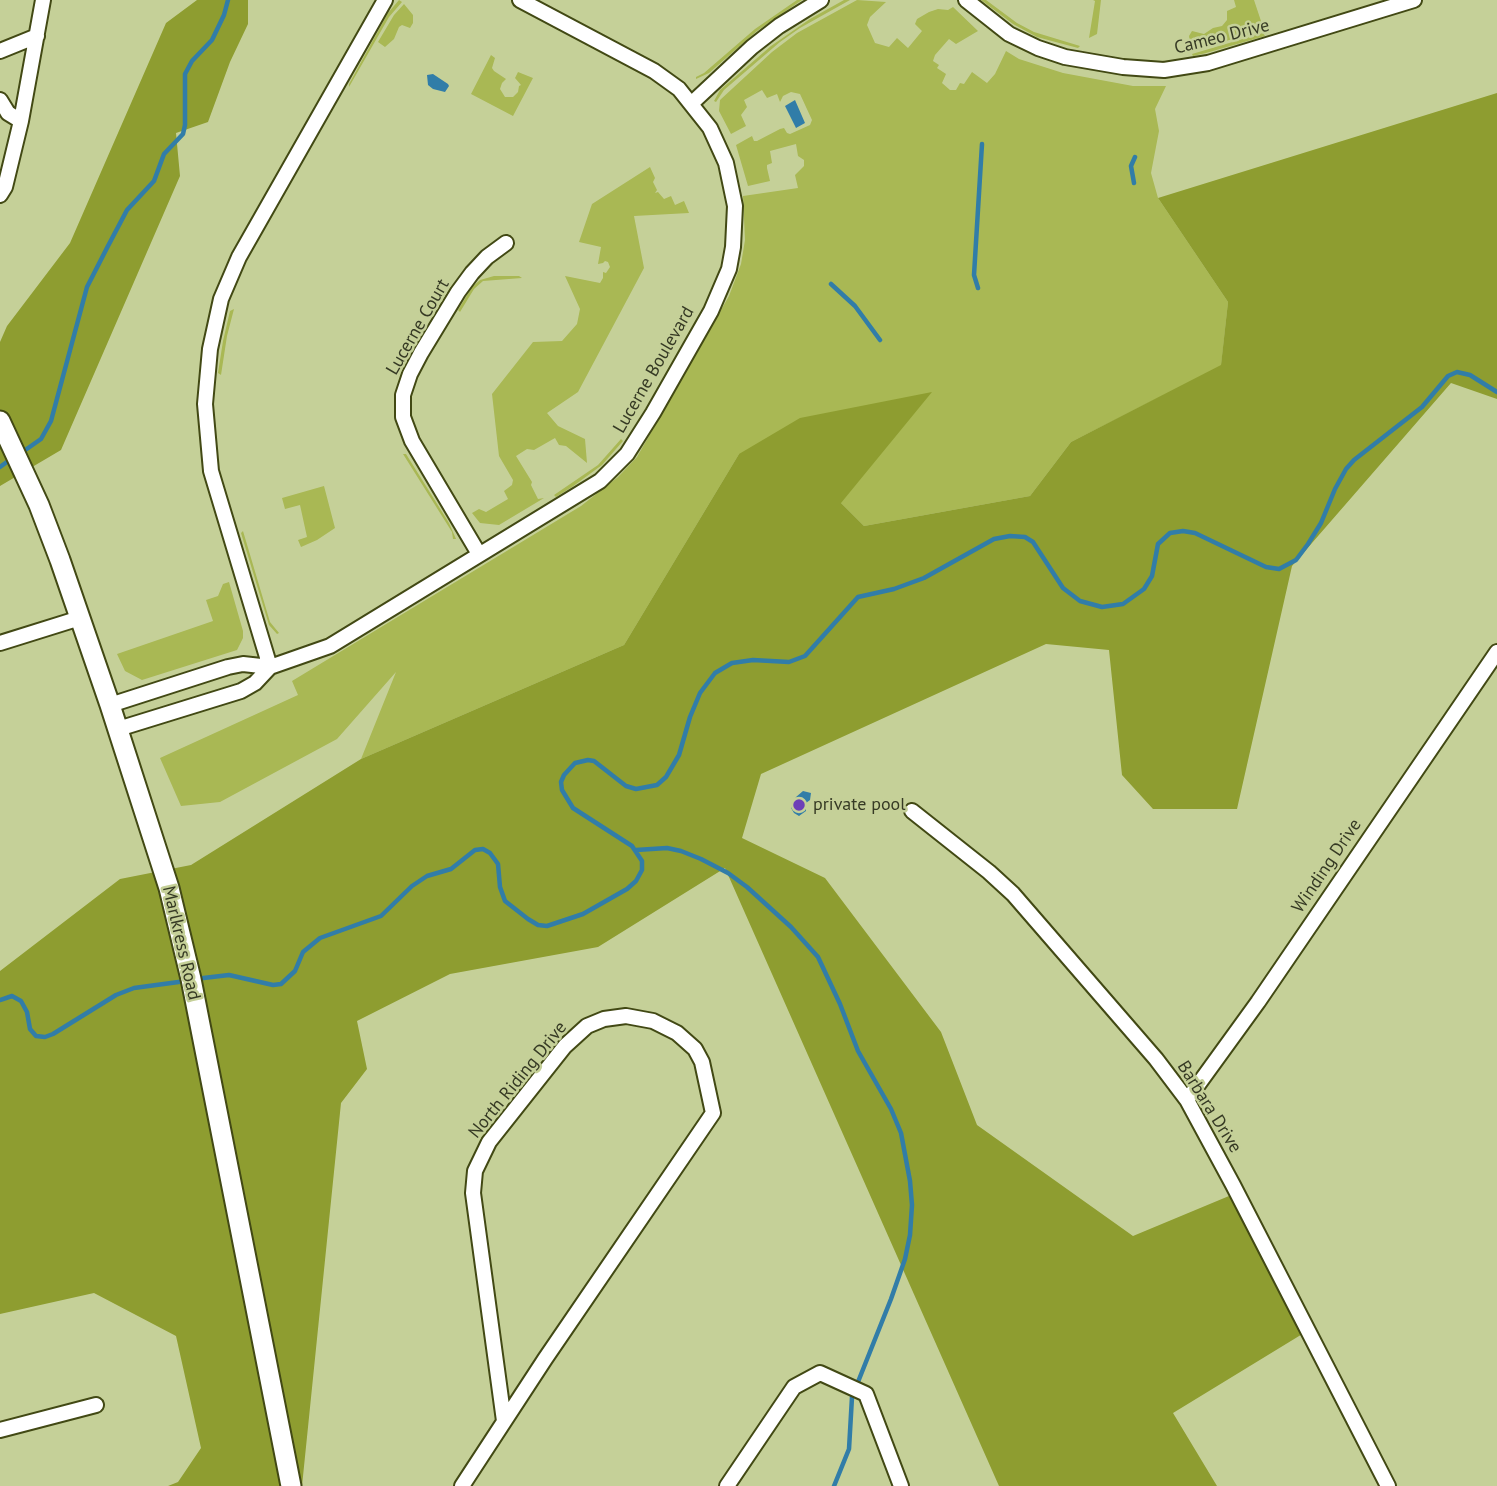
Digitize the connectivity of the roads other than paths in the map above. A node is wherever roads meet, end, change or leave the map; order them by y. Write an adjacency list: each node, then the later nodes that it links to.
1 (43, 0): 7 (street)
2 (384, 0): 19 (street)
3 (520, 0): 10 (street, Lucerne Boulevard)
4 (821, 0): 10 (street)
5 (966, 0): 6 (street, Cameo Drive)
6 (1414, 0)
7 (37, 36): 8 (street); 11 (street)
8 (0, 51)
9 (0, 100): 11 (street)
10 (692, 103): 15 (street, Lucerne Boulevard)
11 (21, 121): 12 (street)
12 (0, 195)
13 (506, 243): 15 (street, Lucerne Court)
14 (0, 421): 16 (street, Marlkress Road)
15 (479, 554): 19 (street, Lucerne Boulevard)
16 (80, 618): 17 (street); 20 (street, Marlkress Road)
17 (0, 643)
18 (1497, 652): 23 (street, Winding Drive)
19 (270, 667): 20 (street, Lucerne Boulevard); 21 (street, Lucerne Boulevard)
20 (110, 705): 21 (street, Marlkress Road)
21 (118, 729): 27 (street, Marlkress Road)
22 (912, 811): 23 (street, Barbara Drive)
23 (1186, 1100): 31 (street, Barbara Drive)
24 (96, 1405): 26 (street)
25 (504, 1421): 25 (street, North Riding Drive); 28 (street, North Riding Drive)
26 (0, 1430)
27 (291, 1486)
28 (462, 1486)
29 (727, 1486): 30 (street)
30 (901, 1486)
31 (1388, 1486)

